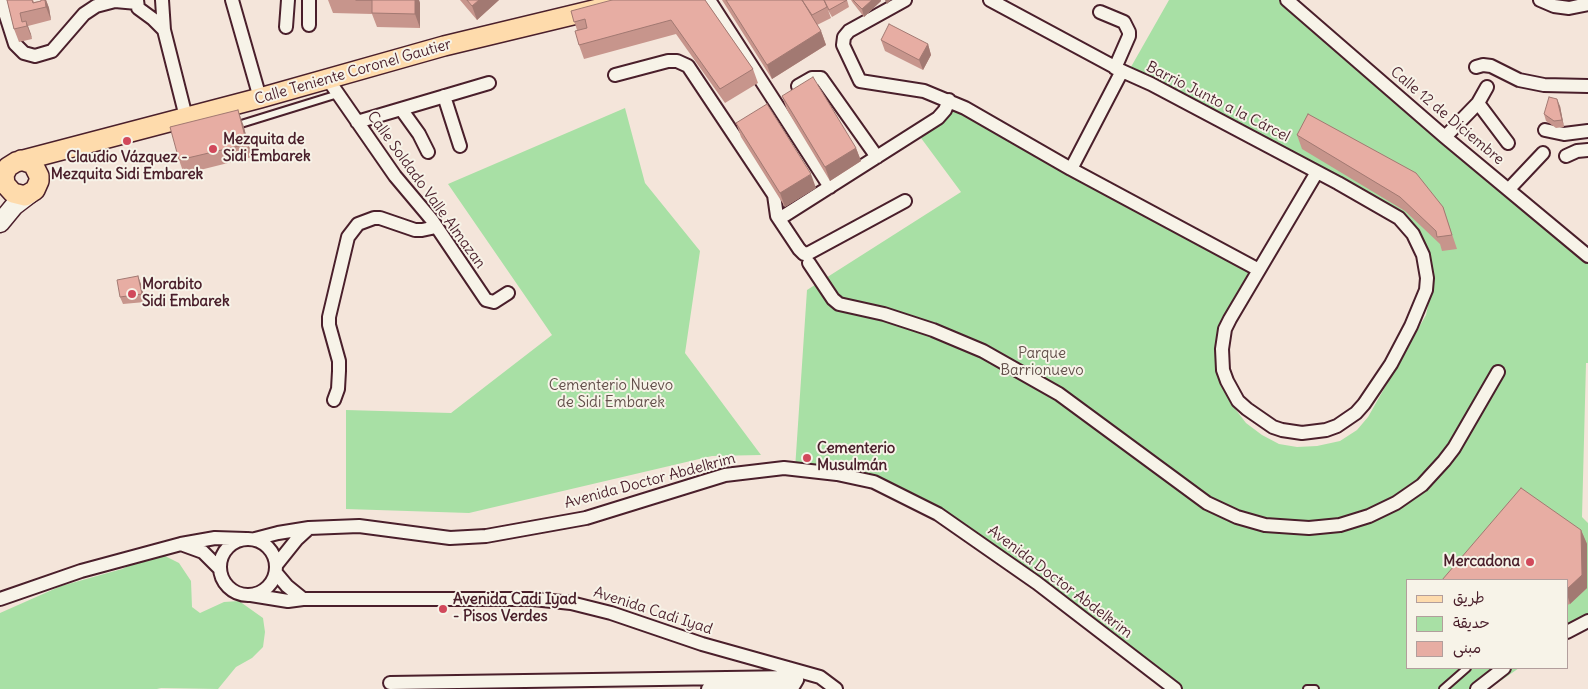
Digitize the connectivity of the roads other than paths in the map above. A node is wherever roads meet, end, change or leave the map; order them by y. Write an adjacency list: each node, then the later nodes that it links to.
1 (1, 0): 11 (street)
2 (232, 0): 30 (street)
3 (288, 0): 19 (street)
4 (309, 0): 18 (street)
5 (635, 0): 13 (main road, Calle Teniente Coronel Gautier)
6 (709, 0): 31 (street)
7 (904, 0): 32 (street)
8 (990, 0): 22 (street)
9 (1287, 0): 40 (street, Calle 12 de Diciembre)
10 (1540, 0): 14 (street)
11 (137, 2): 17 (street)
12 (162, 2): 17 (street); 20 (street)
13 (608, 3): 24 (main road, Calle Teniente Coronel Gautier)
14 (1568, 4): 15 (street)
15 (1588, 4)
16 (1100, 12): 22 (street)
17 (147, 14): 20 (street)
18 (309, 25)
19 (286, 27)
20 (164, 30): 35 (street)
21 (1476, 67): 27 (street)
22 (1118, 70): 49 (street, Barrio Junto a la Cárcel); 50 (street, Barrio Junto a la Cárcel)
23 (615, 75): 57 (street)
24 (327, 78): 28 (street, Calle Soldado Valle Almazan); 30 (main road, Calle Teniente Coronel Gautier)
25 (489, 83): 29 (street)
26 (1487, 87): 33 (street)
27 (1587, 87)
28 (338, 94): 36 (street, Calle Soldado Valle Almazan); 37 (lane)
29 (444, 96): 34 (street); 43 (street)
30 (260, 98): 35 (main road, Calle Teniente Coronel Gautier)
31 (778, 99): 47 (street); 53 (street)
32 (949, 100): 47 (street); 49 (street)
33 (1478, 103): 40 (street); 41 (street)
34 (401, 109): 36 (street); 45 (street)
35 (186, 118): 42 (main road, Calle Teniente Coronel Gautier)
36 (357, 122): 59 (street, Calle Soldado Valle Almazan)
37 (241, 124)
38 (1545, 130): 39 (street)
39 (1588, 131)
40 (1445, 137): 54 (street, Calle 12 de Diciembre)
41 (1508, 143)
42 (72, 146): 51 (main road, Calle Teniente Coronel Gautier); 52 (main road, Calle Teniente Coronel Gautier)
43 (460, 146)
44 (1588, 150): 48 (street)
45 (428, 152)
46 (1543, 153): 54 (street)
47 (877, 156): 53 (street)
48 (1566, 156)
49 (1071, 169): 62 (street)
50 (1317, 172): 62 (street, Barrio Junto a la Cárcel); 62 (street, Barrio Junto a la Cárcel)
51 (7, 175): 52 (main road); 55 (main road); 58 (street)
52 (40, 176): 55 (main road, Calle Teniente Coronel Gautier)
53 (830, 187): 57 (street)
54 (1509, 189): 60 (street, Calle 12 de Diciembre)
55 (31, 193): 58 (street)
56 (905, 201): 57 (street)
57 (779, 219)
58 (1, 222)
59 (436, 227): 63 (street, Calle Soldado Valle Almazan); 65 (street)
60 (1588, 256)
61 (809, 263): 64 (street)
62 (1259, 270)
63 (508, 293)
64 (1498, 372)
65 (334, 400)
66 (309, 528): 67 (street, Avenida Doctor Abdelkrim); 69 (street); 81 (street, Avenida Doctor Abdelkrim)
67 (250, 539): 68 (street, Avenida Doctor Abdelkrim); 69 (street); 70 (street)
68 (181, 544): 70 (street); 72 (street, Avenida Doctor Abdelkrim)
69 (276, 568): 71 (street); 73 (street)
70 (220, 569): 71 (street)
71 (251, 595): 73 (street, Avenida Cadi Iyad)
72 (0, 599)
73 (303, 599): 80 (street, Avenida Cadi Iyad)
74 (1588, 621): 75 (street)
75 (1568, 631)
76 (1467, 669): 84 (lane)
77 (1498, 669): 85 (street)
78 (390, 683): 79 (street)
79 (708, 689)
80 (836, 689)
81 (1175, 689)
82 (1307, 689): 83 (lane)
83 (1315, 689)
84 (1443, 689)
85 (1477, 689)

